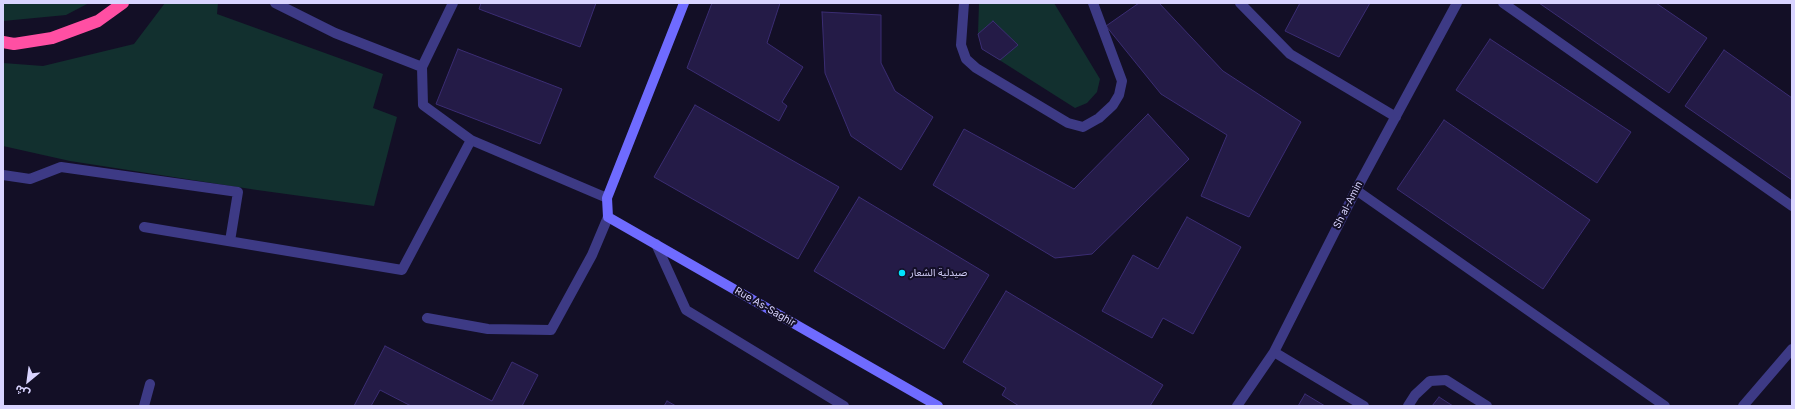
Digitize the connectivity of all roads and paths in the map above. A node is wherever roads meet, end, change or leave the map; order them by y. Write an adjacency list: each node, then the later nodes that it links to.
1 (123, 3): 10 (highway)
2 (275, 3): 11 (street)
3 (453, 3): 11 (street)
4 (684, 3): 16 (street)
5 (964, 3): 6 (street)
6 (1093, 3)
7 (1240, 3): 12 (street)
8 (1457, 3): 12 (street, Sh al-Amin)
9 (1503, 3): 17 (street)
10 (3, 42)
11 (422, 67): 13 (street)
12 (1396, 117): 15 (street, Sh al-Amin)
13 (471, 140): 16 (street); 20 (street)
14 (3, 175): 20 (street)
15 (1356, 190): 23 (street, Sh al-Amin); 33 (street)
16 (607, 198): 18 (street)
17 (1792, 206)
18 (608, 216): 21 (street, Rue As-Saghir); 22 (street)
19 (144, 227): 20 (street)
20 (230, 241)
21 (656, 244): 27 (street); 28 (street, Rue As-Saghir)
22 (428, 318)
23 (1274, 352): 29 (street, Sh al-Amin); 30 (street)
24 (1791, 354): 34 (street)
25 (150, 384): 26 (street)
26 (144, 406)
27 (844, 406)
28 (938, 406)
29 (1237, 406)
30 (1364, 406)
31 (1408, 406): 32 (street)
32 (1487, 406)
33 (1664, 406)
34 (1743, 406)

